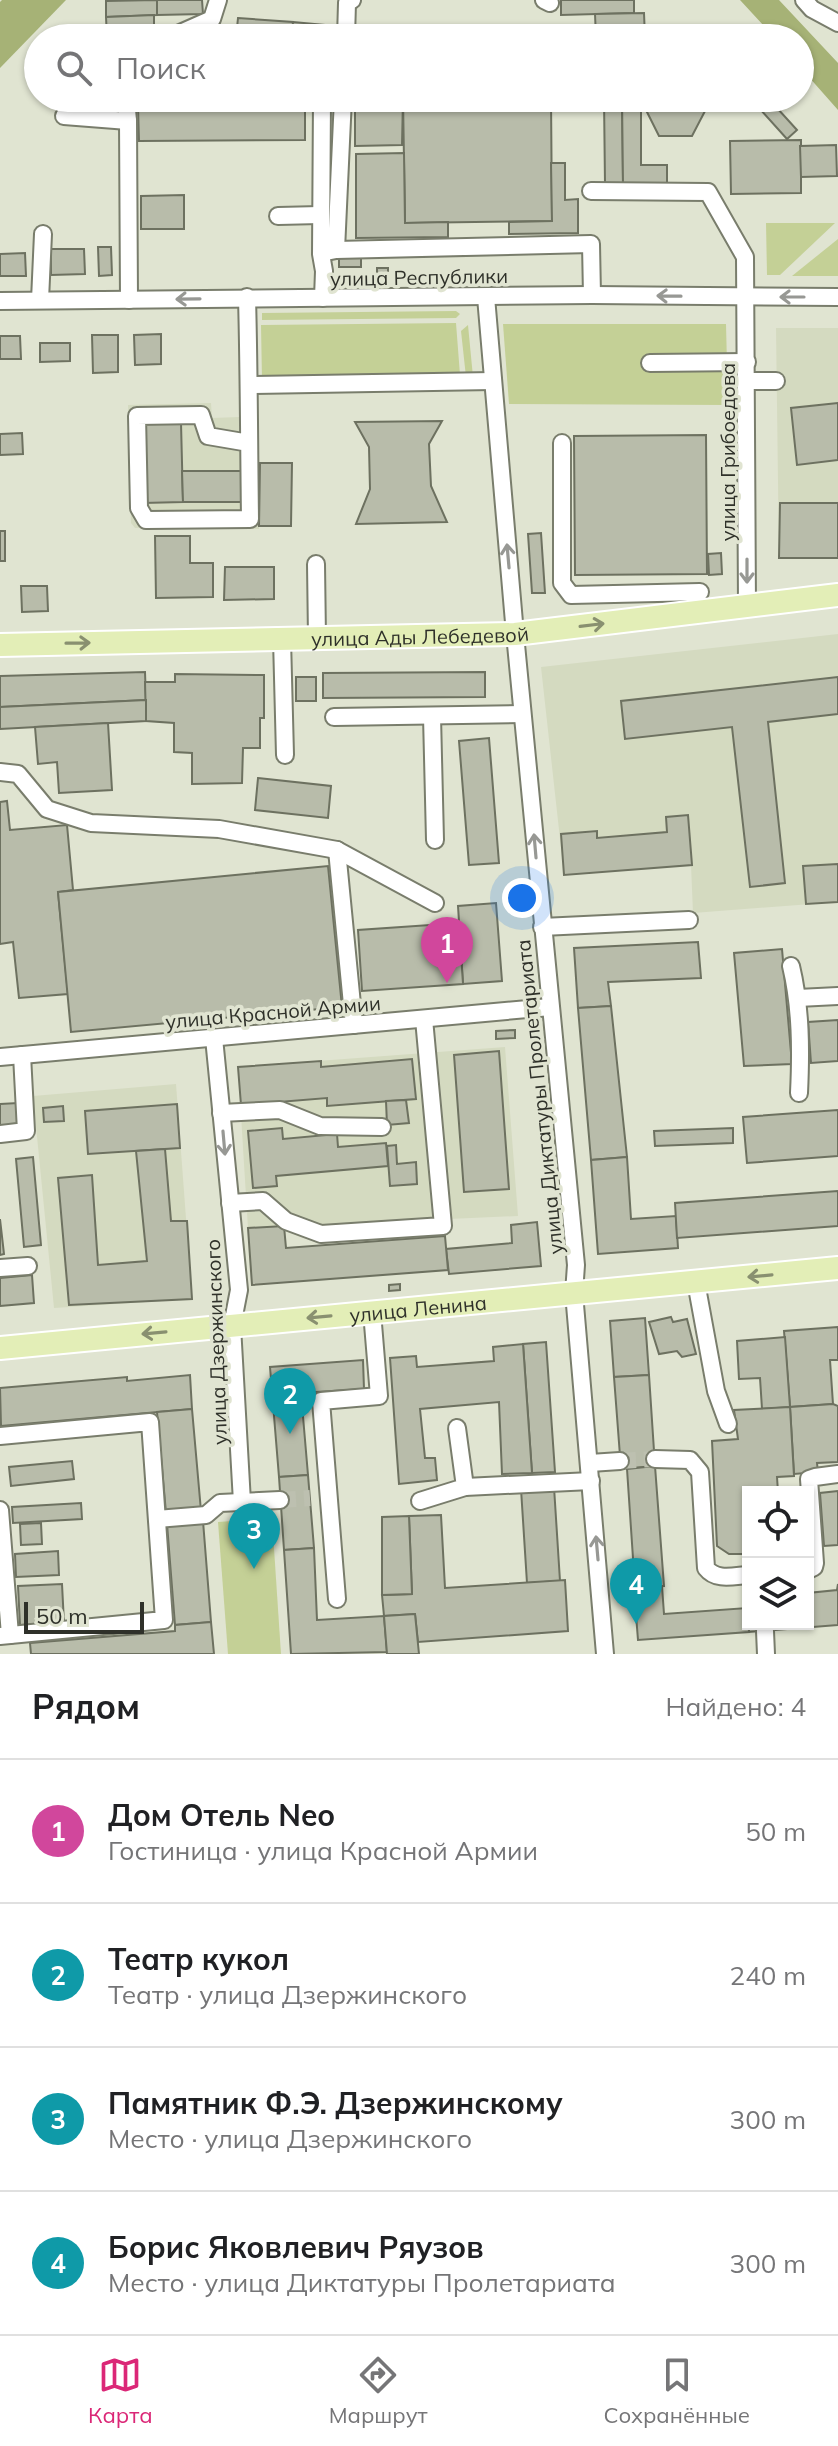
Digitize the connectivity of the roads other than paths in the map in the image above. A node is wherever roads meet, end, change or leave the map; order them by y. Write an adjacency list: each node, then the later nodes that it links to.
1 (218, 0): 5 (street)
2 (352, 0): 6 (street)
3 (804, 0): 4 (street)
4 (838, 23)
5 (201, 24)
6 (346, 24)
7 (127, 112): 11 (street)
8 (322, 112): 13 (street)
9 (342, 112): 16 (street)
10 (64, 116): 11 (street)
11 (128, 121): 24 (street)
12 (591, 191): 20 (street, улица Грибоедова)
13 (320, 215): 14 (street); 16 (street)
14 (278, 216)
15 (43, 234): 23 (street)
16 (328, 252): 17 (street); 22 (street)
17 (592, 295): 19 (street, улица Республики); 20 (street, улица Республики, one-way to 17)
18 (247, 297): 22 (street, улица Республики); 24 (street, улица Республики, one-way to 24); 31 (street)
19 (486, 297): 22 (street, улица Республики); 28 (street, улица Диктатуры Пролетариата)
20 (747, 297): 21 (street, улица Республики, one-way to 20); 26 (street, улица Грибоедова)
21 (838, 297)
22 (323, 298)
23 (40, 300): 24 (street, улица Республики); 25 (street, улица Республики)
24 (129, 300)
25 (0, 301)
26 (747, 362): 27 (street); 29 (street, улица Грибоедова)
27 (650, 363)
28 (493, 381): 31 (street); 40 (street, улица Диктатуры Пролетариата, one-way to 28)
29 (747, 381): 30 (street); 38 (street, улица Грибоедова, one-way to 38)
30 (776, 381)
31 (249, 385): 32 (street)
32 (249, 443): 32 (street)
33 (562, 443): 36 (street)
34 (316, 564): 41 (street)
35 (700, 592): 36 (street)
36 (627, 593): 39 (street)
37 (838, 595): 38 (main road, улица Ады Лебедевой)
38 (747, 606): 39 (main road, улица Ады Лебедевой)
39 (627, 621): 40 (main road, улица Ады Лебедевой, one-way to 39)
40 (515, 634): 41 (main road, улица Ады Лебедевой); 44 (street, улица Диктатуры Пролетариата)
41 (317, 638): 42 (main road, улица Ады Лебедевой)
42 (282, 639): 43 (main road, улица Ады Лебедевой, one-way to 42); 47 (street)
43 (0, 645)
44 (522, 714): 45 (street); 53 (street, улица Диктатуры Пролетариата, one-way to 44)
45 (432, 716): 46 (street); 49 (street)
46 (334, 717)
47 (285, 755)
48 (0, 772): 50 (street)
49 (435, 840)
50 (337, 850): 51 (street); 59 (street)
51 (435, 903)
52 (689, 920): 53 (street)
53 (542, 927): 57 (street, улица Диктатуры Пролетариата)
54 (791, 966): 56 (street)
55 (838, 996): 56 (street)
56 (798, 998): 63 (street)
57 (550, 1007): 58 (street, улица Красной Армии); 72 (street, улица Диктатуры Пролетариата)
58 (424, 1019): 59 (street, улица Красной Армии); 67 (street)
59 (354, 1025): 60 (street, улица Красной Армии)
60 (214, 1038): 61 (street, улица Красной Армии); 64 (street, улица Дзержинского)
61 (22, 1055): 62 (street, улица Красной Армии); 66 (street)
62 (0, 1057)
63 (799, 1093)
64 (221, 1113): 65 (street); 67 (street, улица Дзержинского, one-way to 67)
65 (382, 1127)
66 (0, 1134)
67 (230, 1203): 74 (street, улица Дзержинского)
68 (28, 1266): 69 (street)
69 (0, 1268)
70 (838, 1268): 71 (main road, улица Ленина, one-way to 71)
71 (696, 1282): 72 (main road, улица Ленина); 76 (street)
72 (574, 1293): 73 (main road, улица Ленина); 81 (street, улица Диктатуры Пролетариата)
73 (372, 1312): 74 (main road, улица Ленина, one-way to 74); 85 (street)
74 (232, 1326): 75 (main road, улица Ленина, one-way to 75); 89 (street, улица Дзержинского)
75 (0, 1348)
76 (728, 1424)
77 (457, 1428): 84 (street)
78 (0, 1436): 91 (street)
79 (655, 1459): 93 (street)
80 (620, 1461): 81 (street)
81 (590, 1463): 83 (street, улица Диктатуры Пролетариата)
82 (838, 1474): 92 (street)
83 (591, 1481): 84 (street); 97 (street, улица Диктатуры Пролетариата, one-way to 83)
84 (465, 1487): 88 (street)
85 (329, 1497): 86 (street); 94 (street)
86 (310, 1498)
87 (280, 1500): 89 (street)
88 (420, 1501)
89 (242, 1502): 91 (street)
90 (0, 1510): 96 (street)
91 (157, 1519): 96 (street)
92 (814, 1567)
93 (742, 1575)
94 (337, 1599)
95 (765, 1631): 98 (street)
96 (5, 1636)
97 (605, 1654)
98 (766, 1654)

